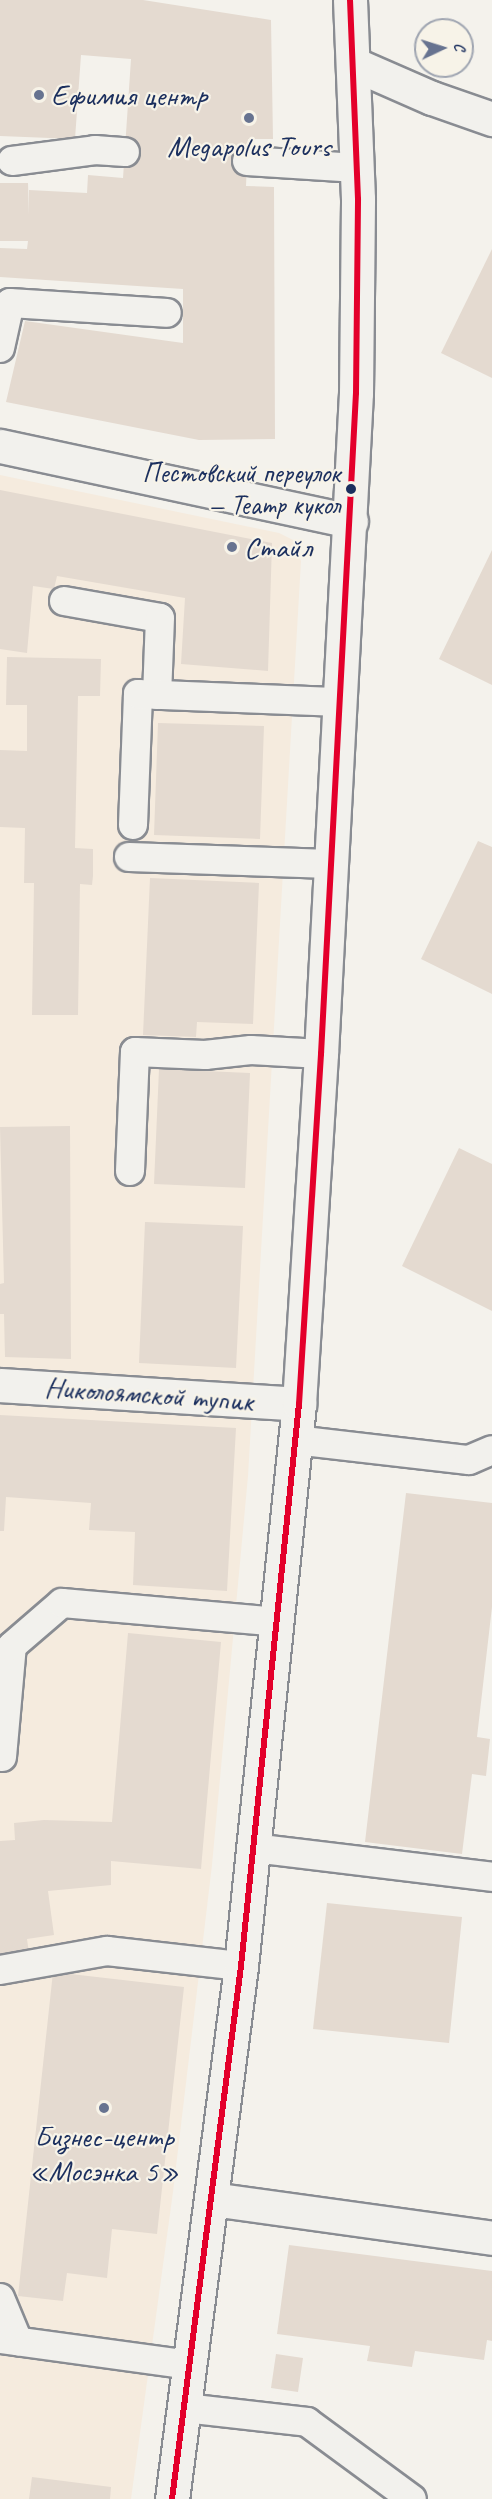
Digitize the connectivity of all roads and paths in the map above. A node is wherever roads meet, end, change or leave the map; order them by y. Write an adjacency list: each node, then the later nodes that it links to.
1 (350, 0): 2 (main road)
2 (354, 64): 3 (main road); 7 (main road)
3 (492, 119)
4 (125, 152): 5 (lane)
5 (12, 161)
6 (247, 161): 7 (lane)
7 (357, 168): 11 (main road)
8 (167, 313): 9 (lane)
9 (0, 348)
10 (0, 446): 11 (main road)
11 (351, 521): 14 (main road)
12 (64, 601): 13 (lane)
13 (157, 695): 14 (lane); 15 (lane)
14 (339, 702): 17 (main road)
15 (133, 825)
16 (129, 856): 17 (lane)
17 (330, 864): 18 (main road)
18 (321, 1054): 19 (lane); 21 (main road)
19 (130, 1171)
20 (0, 1385): 21 (main road, Николоямской тупик)
21 (299, 1404): 22 (main road)
22 (295, 1440): 23 (lane); 24 (main road)
23 (492, 1450)
24 (278, 1622): 25 (lane); 26 (main road)
25 (2, 1756)
26 (254, 1848): 27 (lane); 28 (main road)
27 (492, 1875)
28 (241, 1966): 29 (lane); 30 (main road)
29 (0, 1970)
30 (212, 2199): 31 (main road); 34 (main road)
31 (492, 2238)
32 (0, 2298): 33 (lane)
33 (9, 2340): 34 (lane)
34 (191, 2365): 35 (main road)
35 (185, 2408): 36 (main road); 37 (lane)
36 (172, 2499)
37 (412, 2499)

